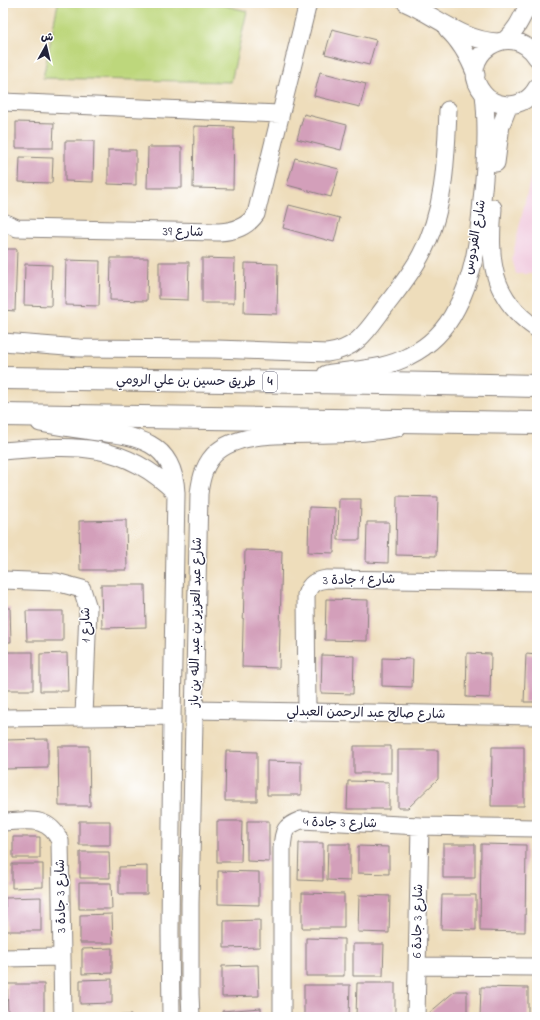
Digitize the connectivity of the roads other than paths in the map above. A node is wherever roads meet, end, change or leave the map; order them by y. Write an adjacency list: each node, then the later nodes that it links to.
1 (308, 3): 13 (street, شارع 39)
2 (406, 3): 4 (street)
3 (529, 3): 5 (street)
4 (441, 23): 5 (street); 7 (street, شارع الفردوس)
5 (502, 41): 6 (street); 7 (street)
6 (537, 58)
7 (476, 75): 8 (street, شارع الفردوس)
8 (484, 94): 11 (street); 18 (street, شارع الفردوس)
9 (534, 94): 11 (street)
10 (3, 102): 13 (street)
11 (509, 105): 15 (street, شارع الفردوس)
12 (448, 110): 16 (street)
13 (280, 114): 14 (street, شارع 39)
14 (3, 222)
15 (537, 329)
16 (3, 342)
17 (3, 378): 18 (highway, طريق حسين بن علي الرومي / 4)
18 (292, 382): 19 (highway, طريق حسين بن علي الرومي / 4)
19 (537, 386)
20 (6, 415): 21 (highway); 24 (street, شارع عبد العزيز بن عبد الله بن باز)
21 (432, 421): 22 (highway); 27 (street, شارع عبد العزيز بن عبد الله بن باز)
22 (537, 423)
23 (3, 451): 24 (street)
24 (176, 493): 29 (street, شارع عبد العزيز بن عبد الله بن باز)
25 (3, 580): 31 (street, شارع 1)
26 (537, 582): 28 (street, شارع 1 جادة 3)
27 (194, 710): 28 (street, شارع صالح عبد الرحمن العبدلي); 41 (street, شارع عبد العزيز بن عبد الله بن باز)
28 (307, 712): 30 (street, شارع صالح عبد الرحمن العبدلي)
29 (172, 716): 31 (street); 36 (street, شارع عبد العزيز بن عبد الله بن باز)
30 (537, 716)
31 (84, 717): 32 (street)
32 (3, 718)
33 (3, 822): 37 (street, شارع 3 جادة 3)
34 (420, 826): 35 (street, شارع 3 جادة 4); 39 (street, شارع 3 جادة 6); 45 (street, شارع 3 جادة 4)
35 (537, 828)
36 (170, 933): 41 (street); 42 (street, شارع عبد العزيز بن عبد الله بن باز)
37 (62, 957): 38 (street); 43 (street, شارع 3 جادة 3)
38 (3, 958)
39 (417, 966): 40 (street); 46 (street, شارع 3 جادة 6)
40 (537, 966)
41 (190, 994): 44 (street, شارع عبد العزيز بن عبد الله بن باز)
42 (175, 1013)
43 (64, 1017)
44 (191, 1017)
45 (282, 1017)
46 (416, 1017)

